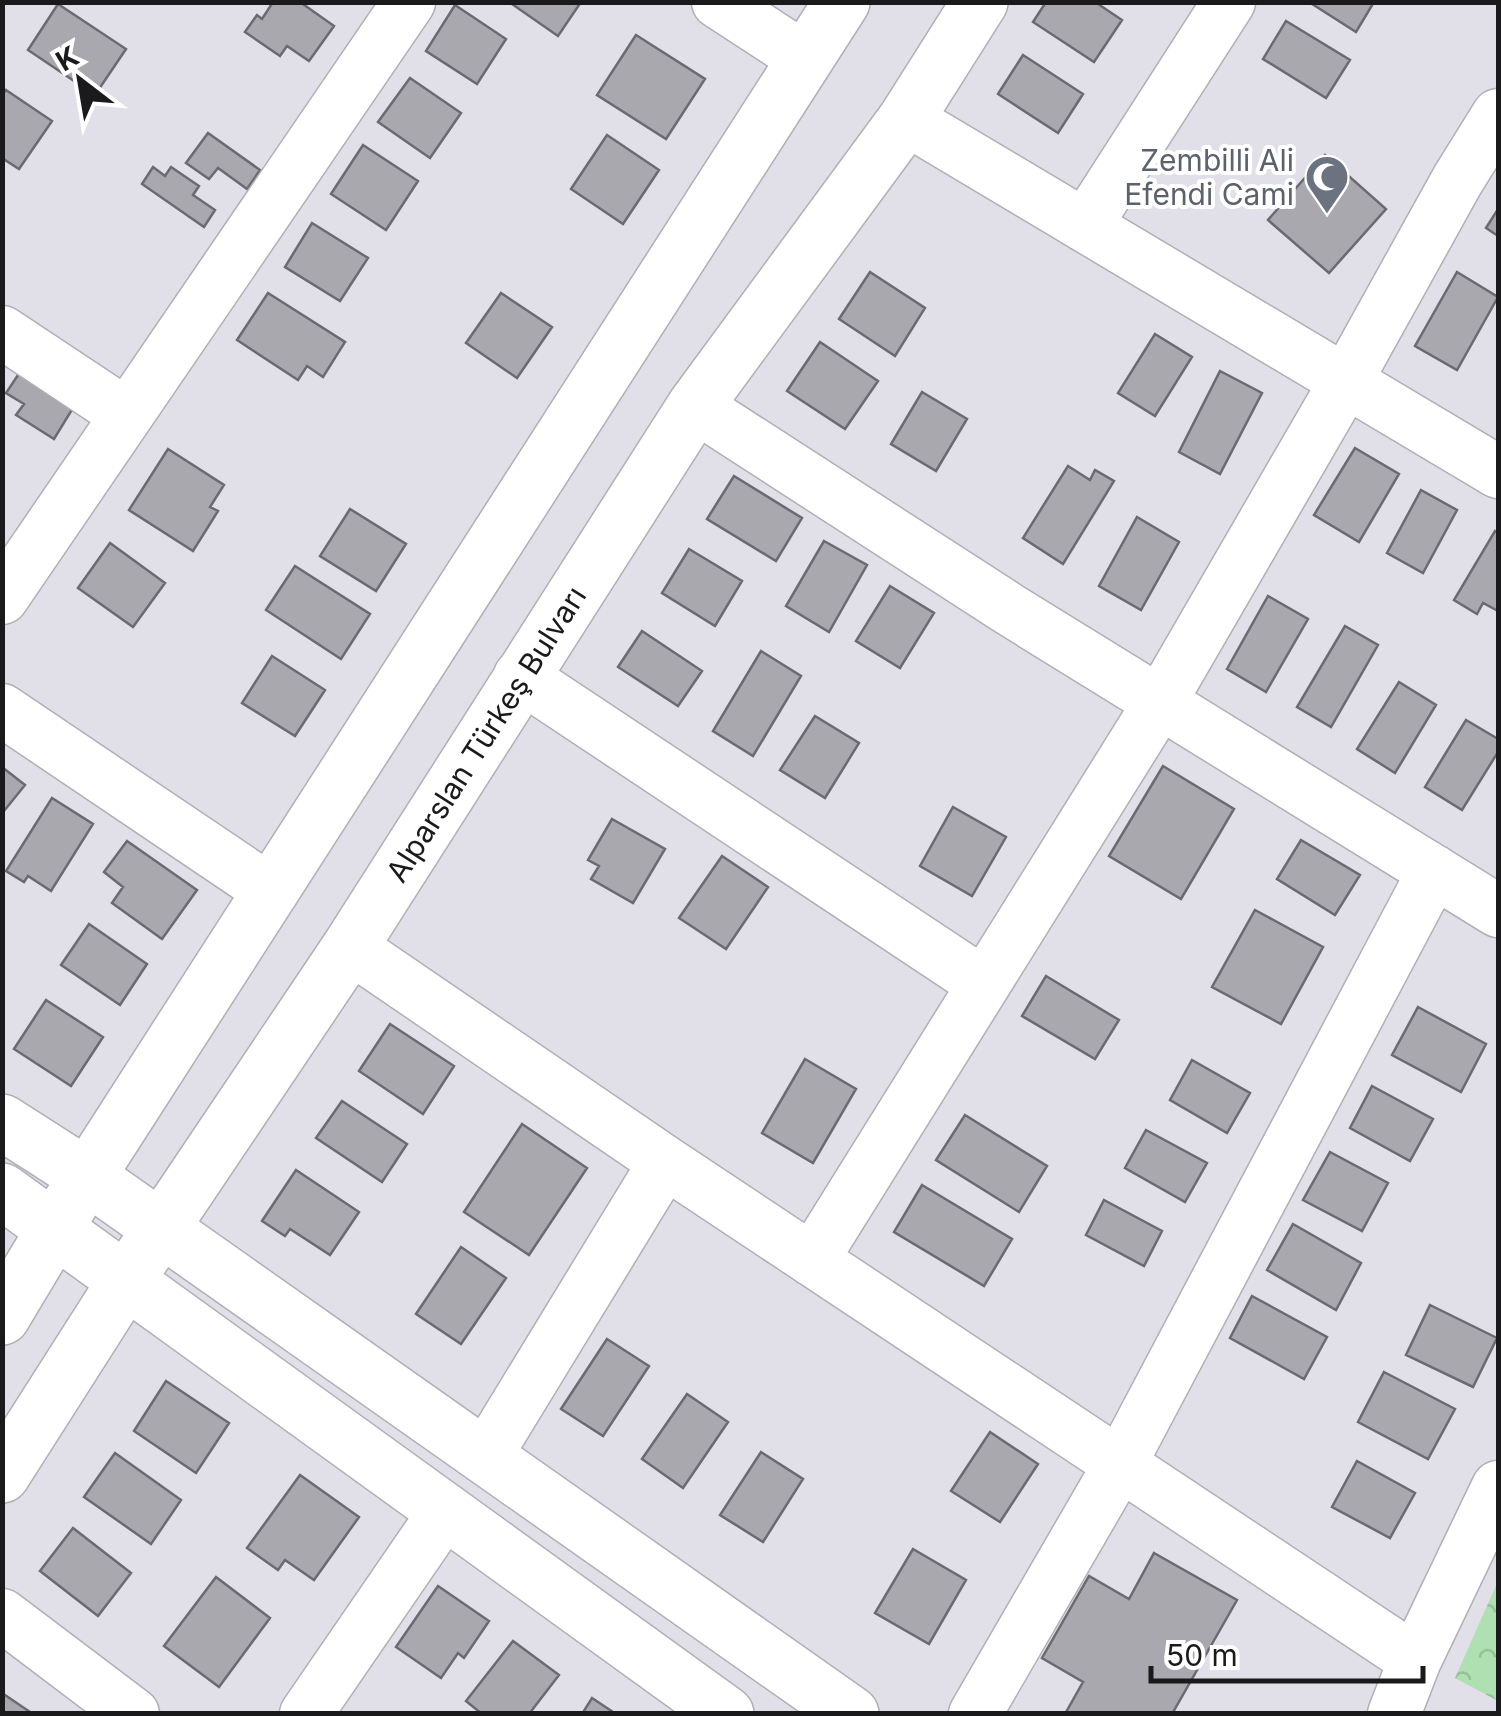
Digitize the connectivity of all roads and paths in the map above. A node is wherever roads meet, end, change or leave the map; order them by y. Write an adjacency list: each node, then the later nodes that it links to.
1 (409, 2): 13 (street)
2 (718, 2): 6 (street)
3 (842, 2): 6 (main road)
4 (980, 2): 8 (main road, Alparslan Türkeş Bulvarı)
5 (1230, 2): 9 (street)
6 (804, 58): 20 (main road)
7 (1498, 115): 11 (street)
8 (906, 119): 9 (street); 12 (main road, Alparslan Türkeş Bulvarı)
9 (1085, 226): 11 (street)
10 (2, 332): 13 (street)
11 (1346, 381): 14 (street); 17 (street)
12 (695, 406): 16 (main road, Alparslan Türkeş Bulvarı); 17 (street)
13 (127, 415): 15 (street)
14 (1498, 472)
15 (2, 598)
16 (520, 676): 22 (main road, Alparslan Türkeş Bulvarı); 23 (street)
17 (1160, 702): 19 (street); 23 (street)
18 (2, 710): 20 (street)
19 (1434, 871): 21 (street); 34 (street)
20 (272, 892): 26 (main road)
21 (1498, 911)
22 (350, 947): 25 (street); 28 (main road, Alparslan Türkeş Bulvarı)
23 (984, 984): 30 (street)
24 (2, 1122): 26 (main road)
25 (665, 1162): 30 (street); 33 (street)
26 (88, 1178): 28 (main road); 29 (main road)
27 (2, 1190): 29 (main road)
28 (160, 1229): 31 (main road, Alparslan Türkeş Bulvarı); 33 (main road)
29 (54, 1230): 31 (main road); 32 (main road)
30 (812, 1260): 34 (street)
31 (125, 1282): 35 (main road, Alparslan Türkeş Bulvarı); 37 (main road)
32 (2, 1317)
33 (484, 1457): 43 (main road)
34 (1120, 1464): 39 (street); 44 (street)
35 (2, 1475)
36 (1498, 1487): 39 (street)
37 (446, 1510): 41 (street); 42 (main road)
38 (2, 1615): 40 (street)
39 (1415, 1660): 45 (street)
40 (133, 1714)
41 (306, 1714)
42 (726, 1714)
43 (851, 1714)
44 (975, 1714)
45 (1394, 1714)

